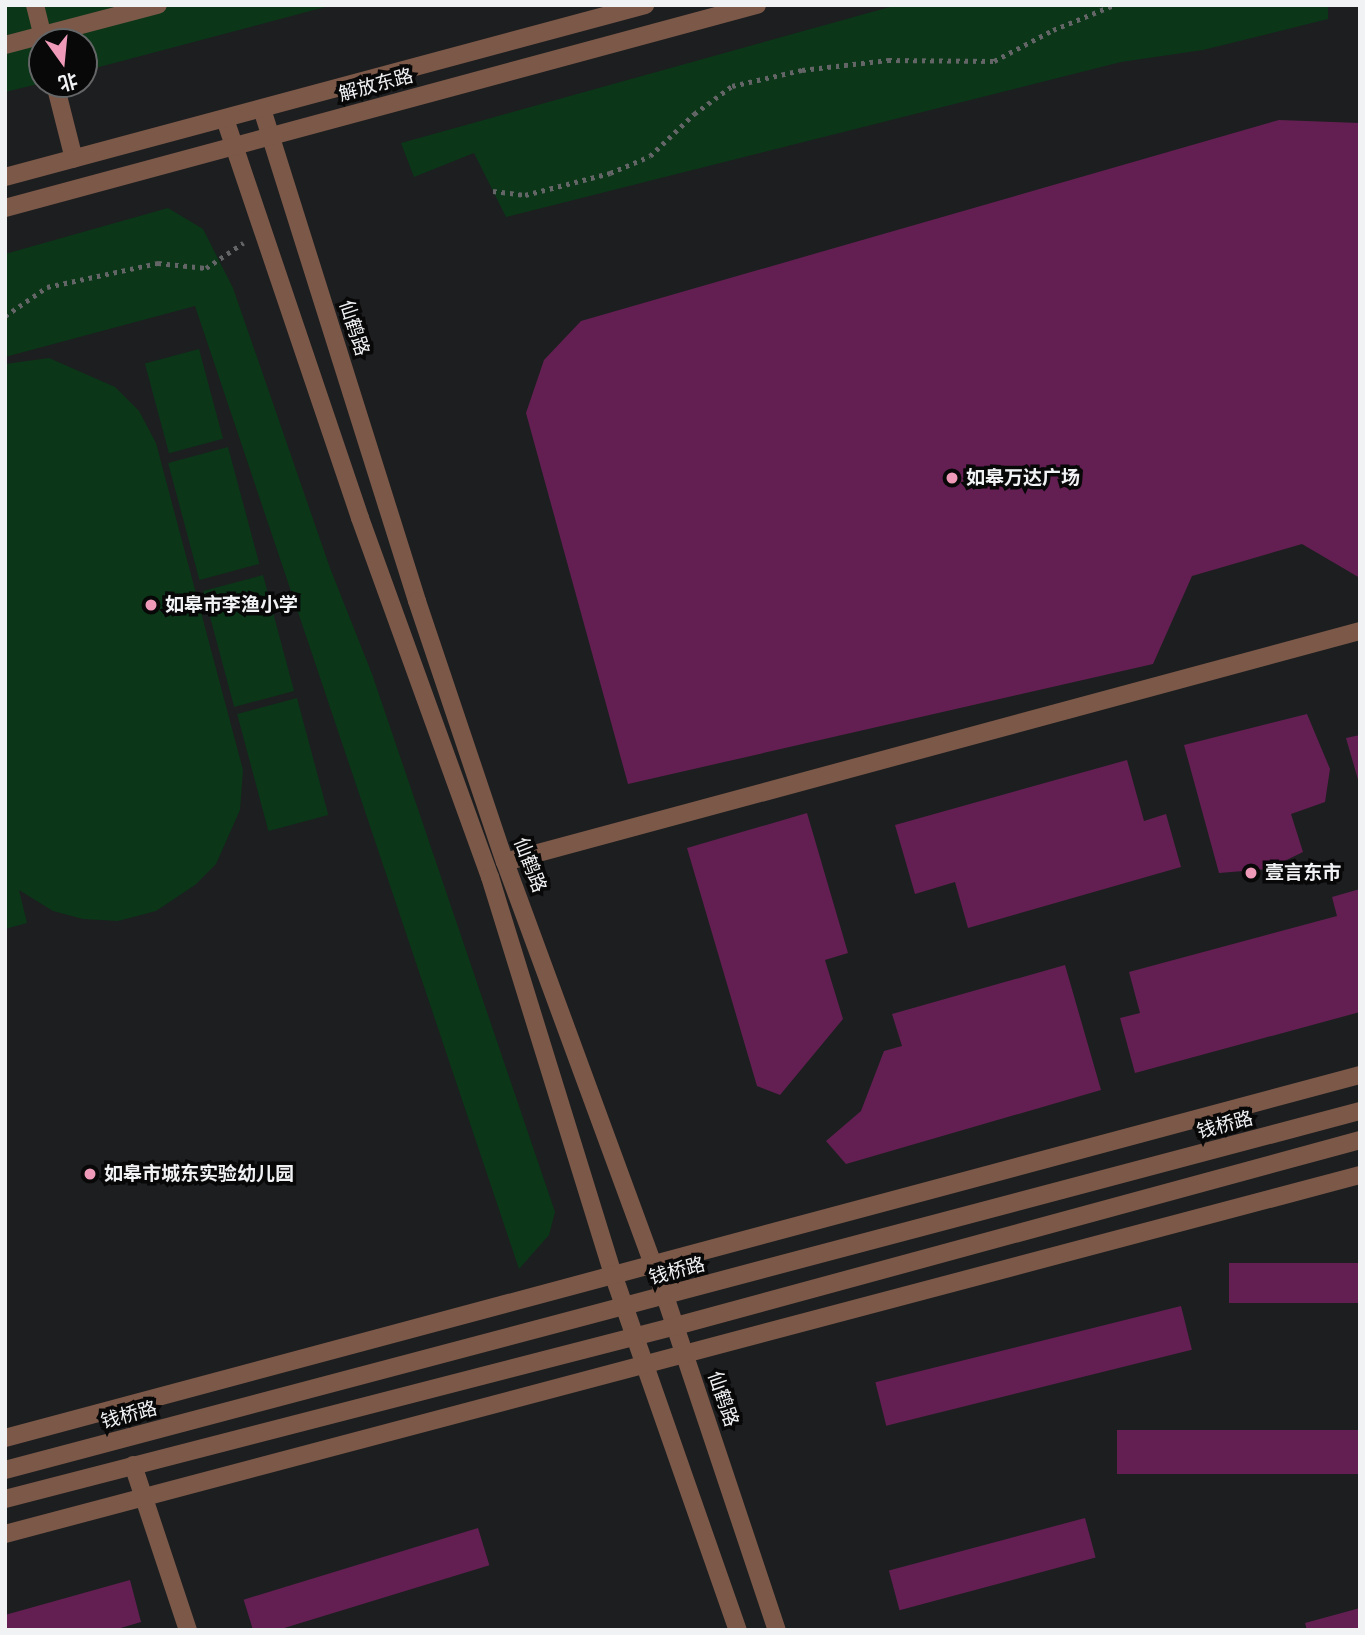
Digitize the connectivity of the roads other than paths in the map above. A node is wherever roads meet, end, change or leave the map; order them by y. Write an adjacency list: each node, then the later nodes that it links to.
1 (35, 5): 5 (street)
2 (158, 5): 6 (street)
3 (645, 5): 10 (street, 解放东路)
4 (757, 5): 12 (street, 解放东路)
5 (41, 28)
6 (81, 28)
7 (28, 41): 8 (street)
8 (5, 45)
9 (59, 98): 14 (street)
10 (262, 109): 11 (street, 解放东路); 12 (street, 仙鹤路)
11 (225, 119): 13 (street); 14 (street, 解放东路)
12 (270, 135): 13 (street, 解放东路); 18 (street, 仙鹤路)
13 (232, 145): 16 (street, 解放东路); 24 (street)
14 (74, 159): 15 (street, 解放东路)
15 (5, 177)
16 (5, 208)
17 (1360, 631): 18 (street)
18 (505, 862): 23 (street, 仙鹤路)
19 (1360, 1075): 23 (street)
20 (1360, 1111): 25 (street, 钱桥路)
21 (1360, 1140): 27 (street)
22 (1360, 1175): 29 (street)
23 (652, 1265): 24 (street); 25 (street, 仙鹤路)
24 (613, 1274): 26 (street); 31 (street)
25 (665, 1296): 26 (street, 钱桥路); 27 (street, 仙鹤路)
26 (626, 1306): 28 (street); 33 (street, 钱桥路)
27 (676, 1326): 28 (street); 29 (street, 仙鹤路)
28 (636, 1336): 30 (street); 32 (street)
29 (686, 1355): 30 (street); 39 (street, 仙鹤路)
30 (647, 1367): 34 (street); 38 (street)
31 (5, 1438)
32 (133, 1465): 34 (street); 35 (street)
33 (5, 1470)
34 (141, 1498): 36 (street); 37 (street)
35 (5, 1499)
36 (5, 1534)
37 (188, 1630)
38 (738, 1630)
39 (777, 1630)

